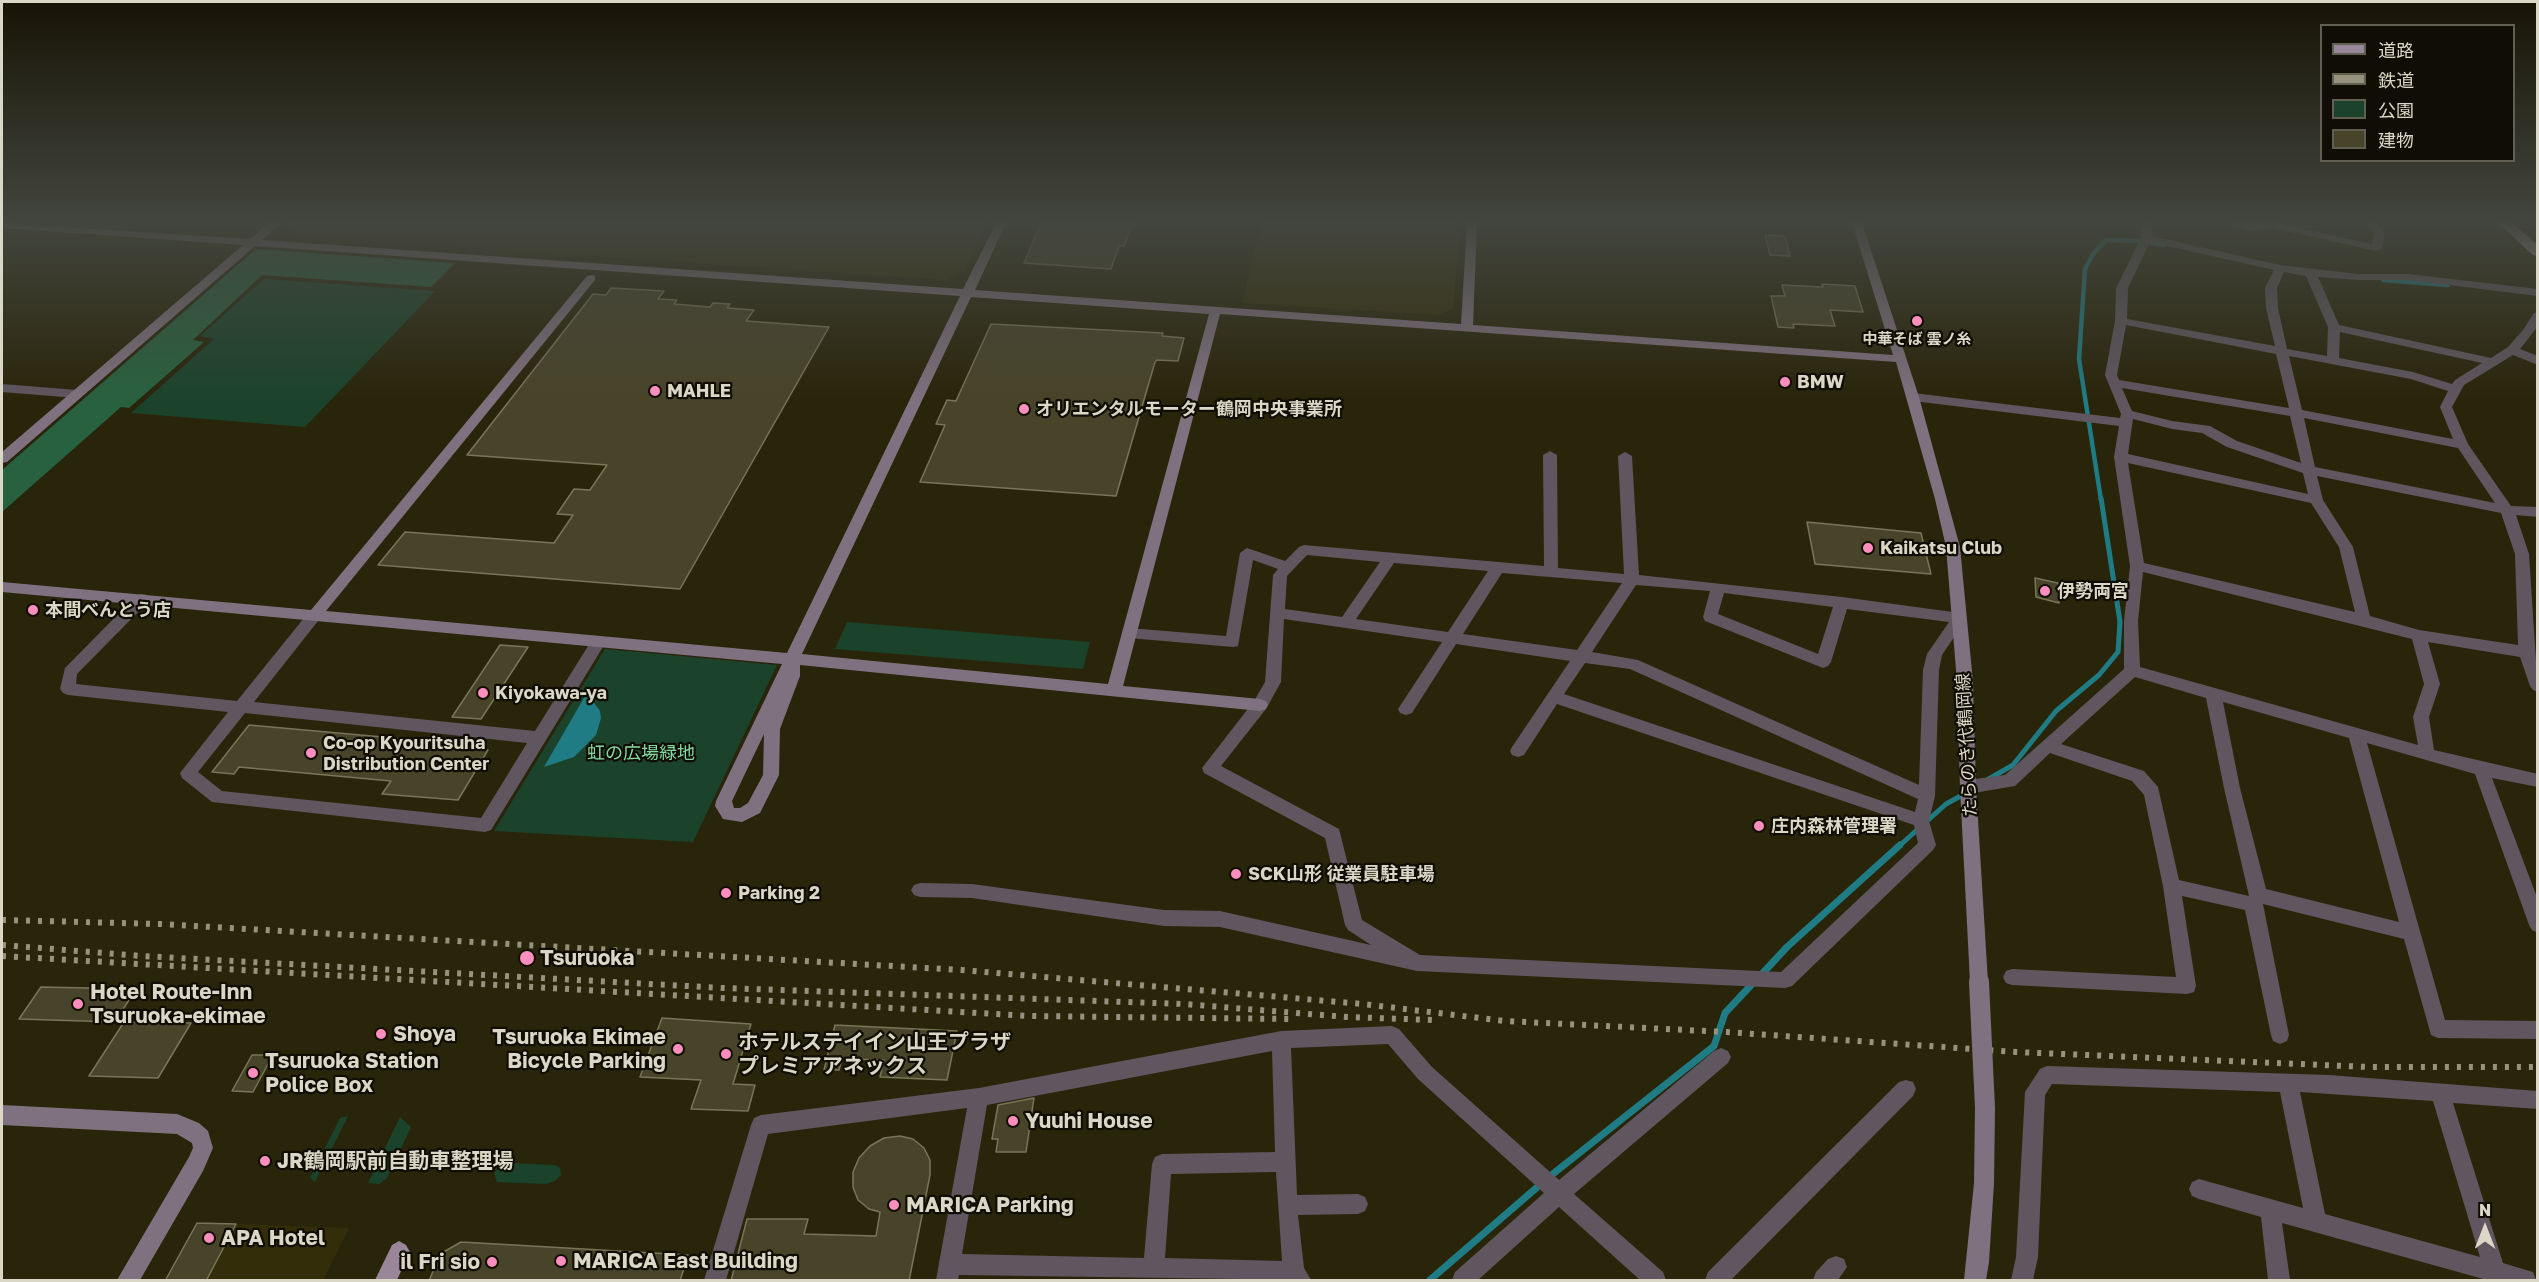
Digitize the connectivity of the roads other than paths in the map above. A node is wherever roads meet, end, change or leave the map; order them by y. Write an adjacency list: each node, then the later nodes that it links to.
1 (206, 283): 28 (street)
2 (588, 283): 52 (street)
3 (832, 283): 11 (street)
4 (971, 283): 11 (street)
5 (1469, 283): 16 (street)
6 (1876, 283): 21 (street, たらのき代鶴岡線)
7 (2124, 283): 15 (street)
8 (2273, 283): 20 (street)
9 (2315, 283): 17 (street)
10 (2453, 283): 12 (street)
11 (966, 292): 13 (street); 63 (street)
12 (2538, 292)
13 (1216, 309): 16 (street); 57 (street)
14 (2538, 315): 18 (street)
15 (2121, 321): 20 (street); 25 (street)
16 (1467, 327): 21 (street)
17 (2334, 327): 22 (street); 24 (street)
18 (2533, 332): 19 (street)
19 (2512, 350): 23 (street); 24 (street)
20 (2282, 351): 22 (street); 30 (street)
21 (1901, 358): 29 (street, たらのき代鶴岡線)
22 (2333, 360): 27 (street)
23 (2538, 361)
24 (2494, 362): 27 (street)
25 (2116, 383): 30 (street); 31 (street)
26 (2, 388): 28 (street)
27 (2457, 390): 32 (street)
28 (77, 394): 36 (street)
29 (1913, 397): 31 (street); 53 (street, たらのき代鶴岡線)
30 (2295, 413): 32 (street); 37 (street)
31 (2126, 418): 35 (street); 37 (street)
32 (2462, 445): 39 (street)
33 (1550, 455): 45 (street)
34 (1625, 456): 46 (street)
35 (2121, 457): 38 (street); 43 (street)
36 (2, 459)
37 (2309, 470): 38 (street); 39 (street)
38 (2316, 500): 54 (street)
39 (2507, 510): 40 (street); 56 (street)
40 (2538, 512)
41 (1390, 556): 42 (street); 44 (street); 55 (street)
42 (1499, 566): 45 (street); 59 (street)
43 (2137, 566): 54 (street); 64 (street)
44 (1288, 567): 51 (street); 57 (street)
45 (1551, 570): 46 (street)
46 (1632, 580): 48 (street); 62 (street)
47 (2, 587): 49 (street)
48 (1718, 587): 50 (street); 50 (street)
49 (142, 600): 52 (street); 70 (street)
50 (1842, 602): 53 (street)
51 (1278, 612): 55 (street); 69 (street)
52 (313, 616): 60 (street); 70 (street)
53 (1960, 618): 79 (street, たらのき代鶴岡線); 80 (street)
54 (2364, 620): 58 (street)
55 (1346, 623): 59 (street)
56 (2531, 629): 61 (street)
57 (1129, 633): 66 (street)
58 (2419, 635): 61 (street); 76 (street)
59 (1453, 638): 62 (street); 71 (street)
60 (598, 642): 63 (street); 73 (street)
61 (2526, 652): 65 (street)
62 (1581, 656): 68 (street); 80 (street)
63 (792, 659): 63 (street); 66 (street)
64 (2132, 671): 67 (street); 74 (street)
65 (2538, 686)
66 (1114, 689): 69 (street)
67 (2213, 693): 72 (street); 84 (street)
68 (1554, 697): 75 (street); 81 (street)
69 (1260, 705): 87 (street)
70 (239, 706): 73 (street); 73 (street)
71 (1406, 709)
72 (2356, 734): 76 (street); 86 (street)
73 (540, 738)
74 (2047, 746): 79 (street); 82 (street)
75 (1518, 751)
76 (2427, 753): 77 (street)
77 (2481, 769): 78 (street); 85 (street)
78 (2538, 781)
79 (1968, 787): 117 (street, たらのき代鶴岡線, bridge)
80 (1927, 796): 81 (street)
81 (1921, 821): 87 (street)
82 (2172, 886): 84 (street); 88 (street)
83 (920, 890): 87 (street)
84 (2256, 899): 86 (street); 90 (street)
85 (2538, 925)
86 (2409, 932): 89 (street)
87 (1418, 963)
88 (2012, 977)
89 (2538, 1030)
90 (2280, 1035)
91 (1281, 1040): 96 (street); 99 (street); 101 (street)
92 (1721, 1057): 101 (street)
93 (2288, 1083): 95 (street); 105 (street); 118 (street)
94 (1906, 1089): 116 (street)
95 (2440, 1093): 97 (street); 109 (street)
96 (979, 1097): 108 (street); 113 (street)
97 (2538, 1100)
98 (2, 1115): 111 (street)
99 (1284, 1162): 103 (street); 107 (street)
100 (2199, 1189): 104 (street)
101 (1558, 1194): 114 (street); 115 (street)
102 (1358, 1204): 103 (street)
103 (1287, 1205): 110 (street)
104 (2270, 1209): 105 (street); 119 (street)
105 (2316, 1222): 109 (street)
106 (399, 1252): 112 (main road)
107 (1154, 1269): 108 (street); 110 (street)
108 (948, 1272)
109 (2495, 1272): 120 (street)
110 (1297, 1276)
111 (128, 1281)
112 (386, 1281)
113 (715, 1281)
114 (1463, 1281)
115 (1655, 1281)
116 (1716, 1281)
117 (1975, 1281)
118 (2022, 1281)
119 (2279, 1281)
120 (2525, 1281)

